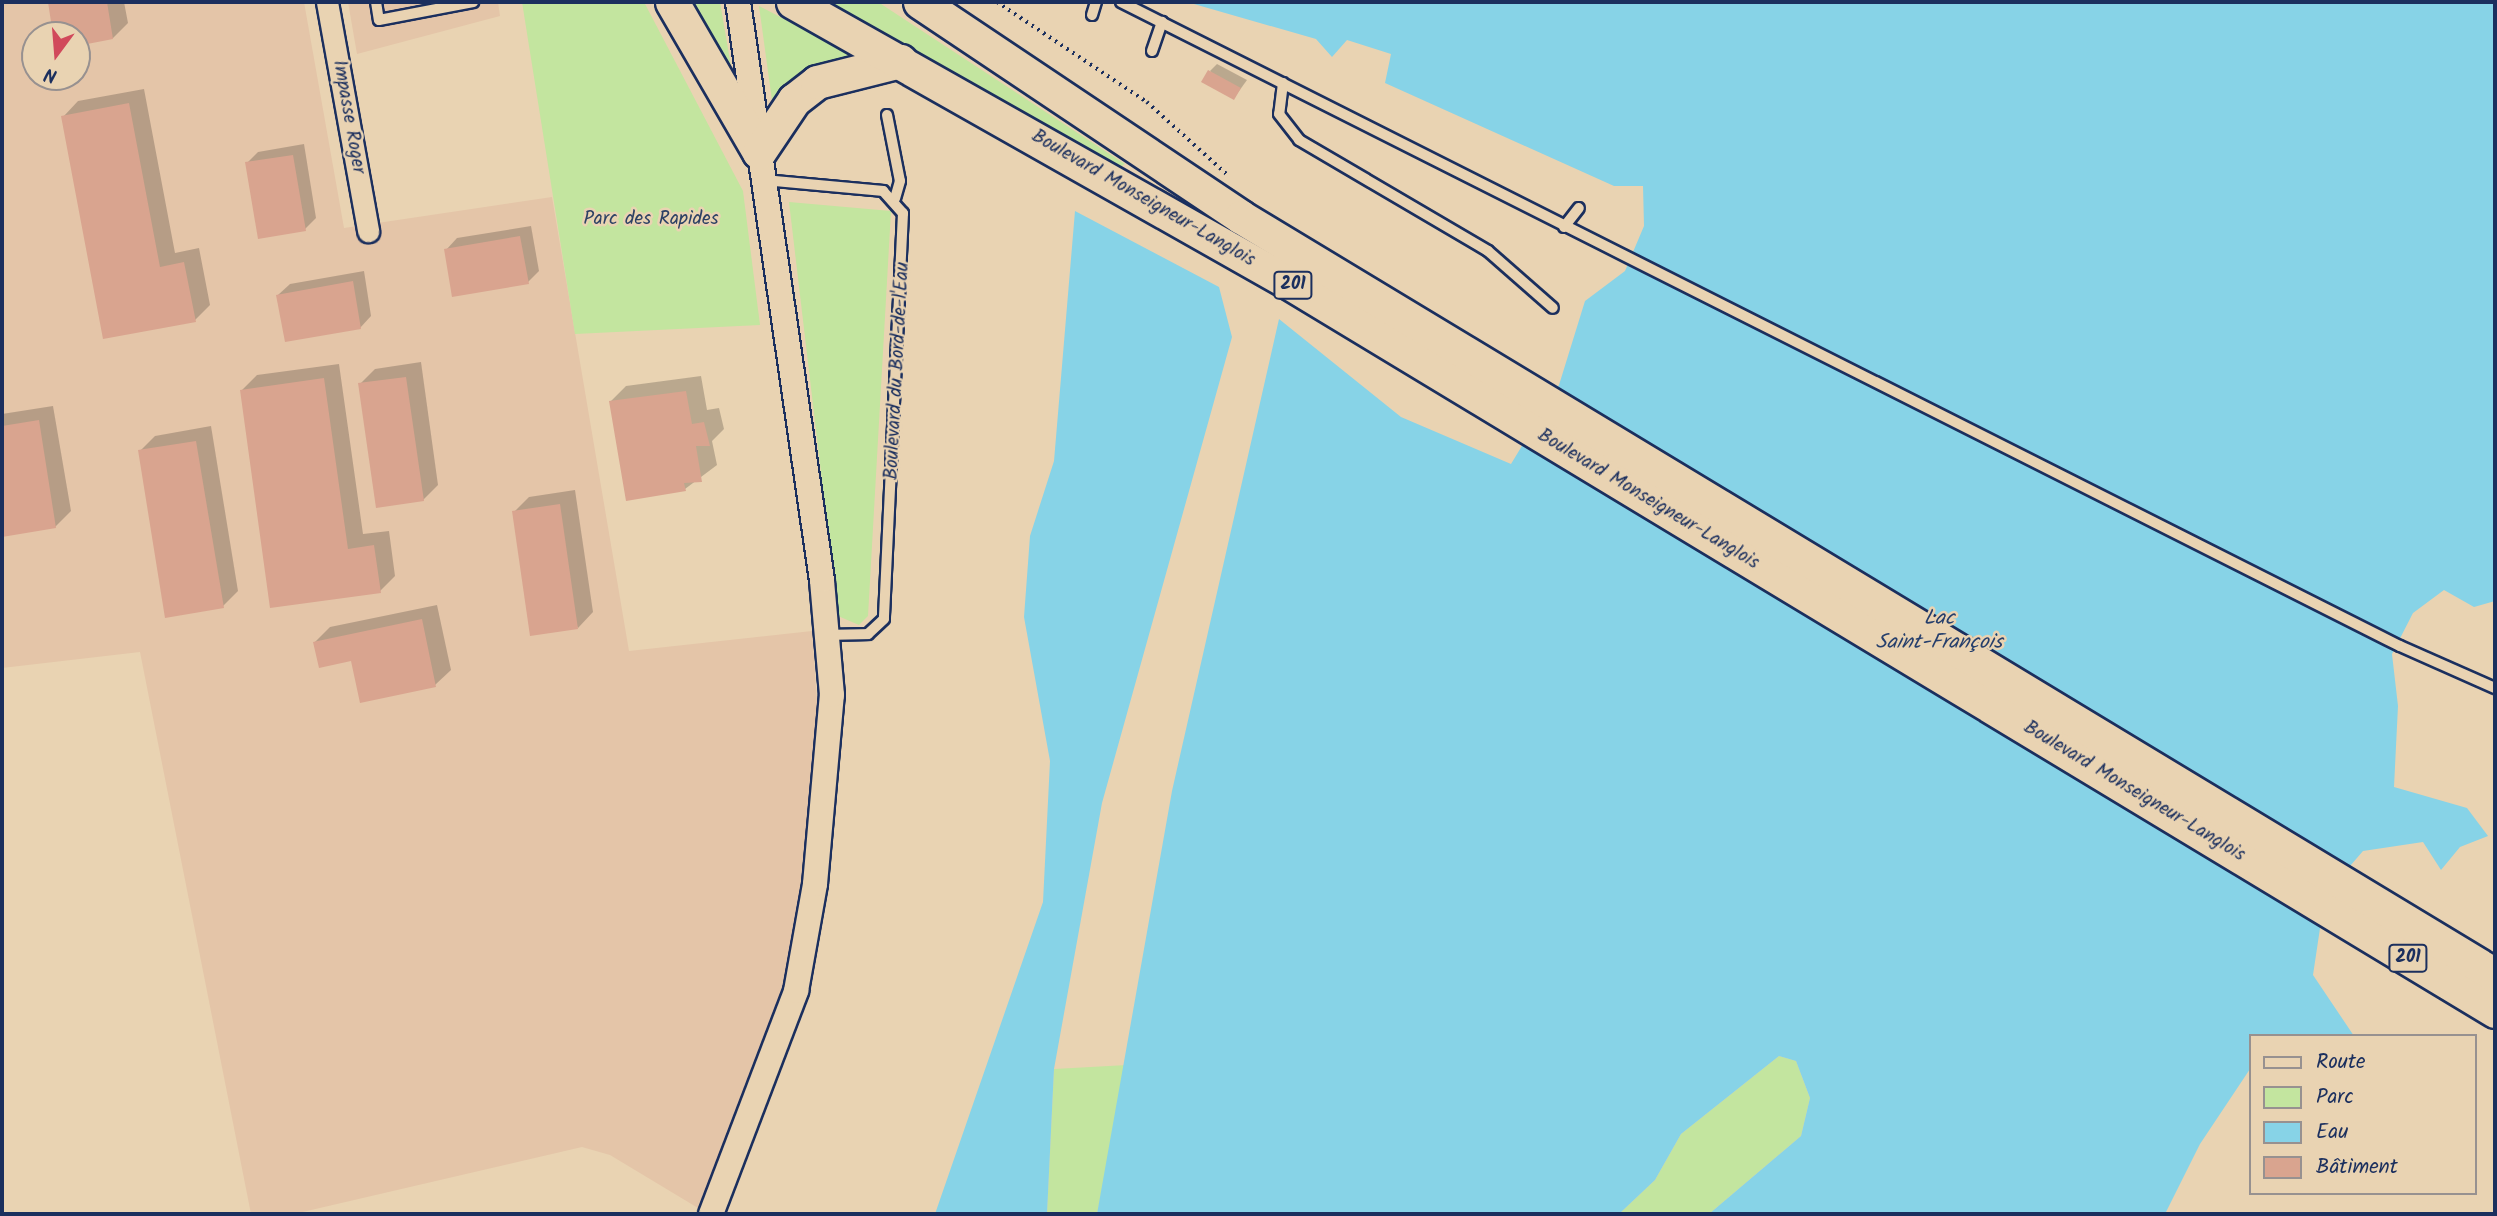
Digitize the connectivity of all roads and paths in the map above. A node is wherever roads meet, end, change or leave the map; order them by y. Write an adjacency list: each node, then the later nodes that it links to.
1 (327, 2): 22 (street, Impasse Roger)
2 (376, 2): 3 (lane)
3 (473, 2)
4 (672, 2): 17 (highway)
5 (738, 2): 17 (street)
6 (793, 2): 14 (highway, Boulevard Monseigneur-Langlois / 201)
7 (920, 2): 24 (highway, Boulevard Monseigneur-Langlois / 201)
8 (997, 2): 18 (path)
9 (1096, 2): 11 (lane)
10 (1121, 2): 12 (lane)
11 (1092, 15)
12 (1162, 22): 13 (lane); 15 (lane)
13 (1152, 51)
14 (900, 61): 17 (highway); 24 (highway, Boulevard Monseigneur-Langlois / 201)
15 (1283, 83): 21 (lane); 23 (lane)
16 (887, 115): 19 (lane, Boulevard du Bord-de-l'Eau)
17 (761, 166): 19 (lane); 25 (street)
18 (1234, 180)
19 (895, 198): 25 (lane, Boulevard du Bord-de-l'Eau)
20 (1579, 208): 21 (lane)
21 (1564, 226): 26 (lane)
22 (368, 232)
23 (1553, 308)
24 (1540, 416): 27 (highway, Boulevard Monseigneur-Langlois / 201)
25 (828, 635): 30 (street)
26 (2495, 688)
27 (2328, 892): 28 (highway, Boulevard Monseigneur-Langlois / 201); 29 (highway, Boulevard Monseigneur-Langlois / 201)
28 (2495, 975)
29 (2495, 1011)
30 (711, 1214)

